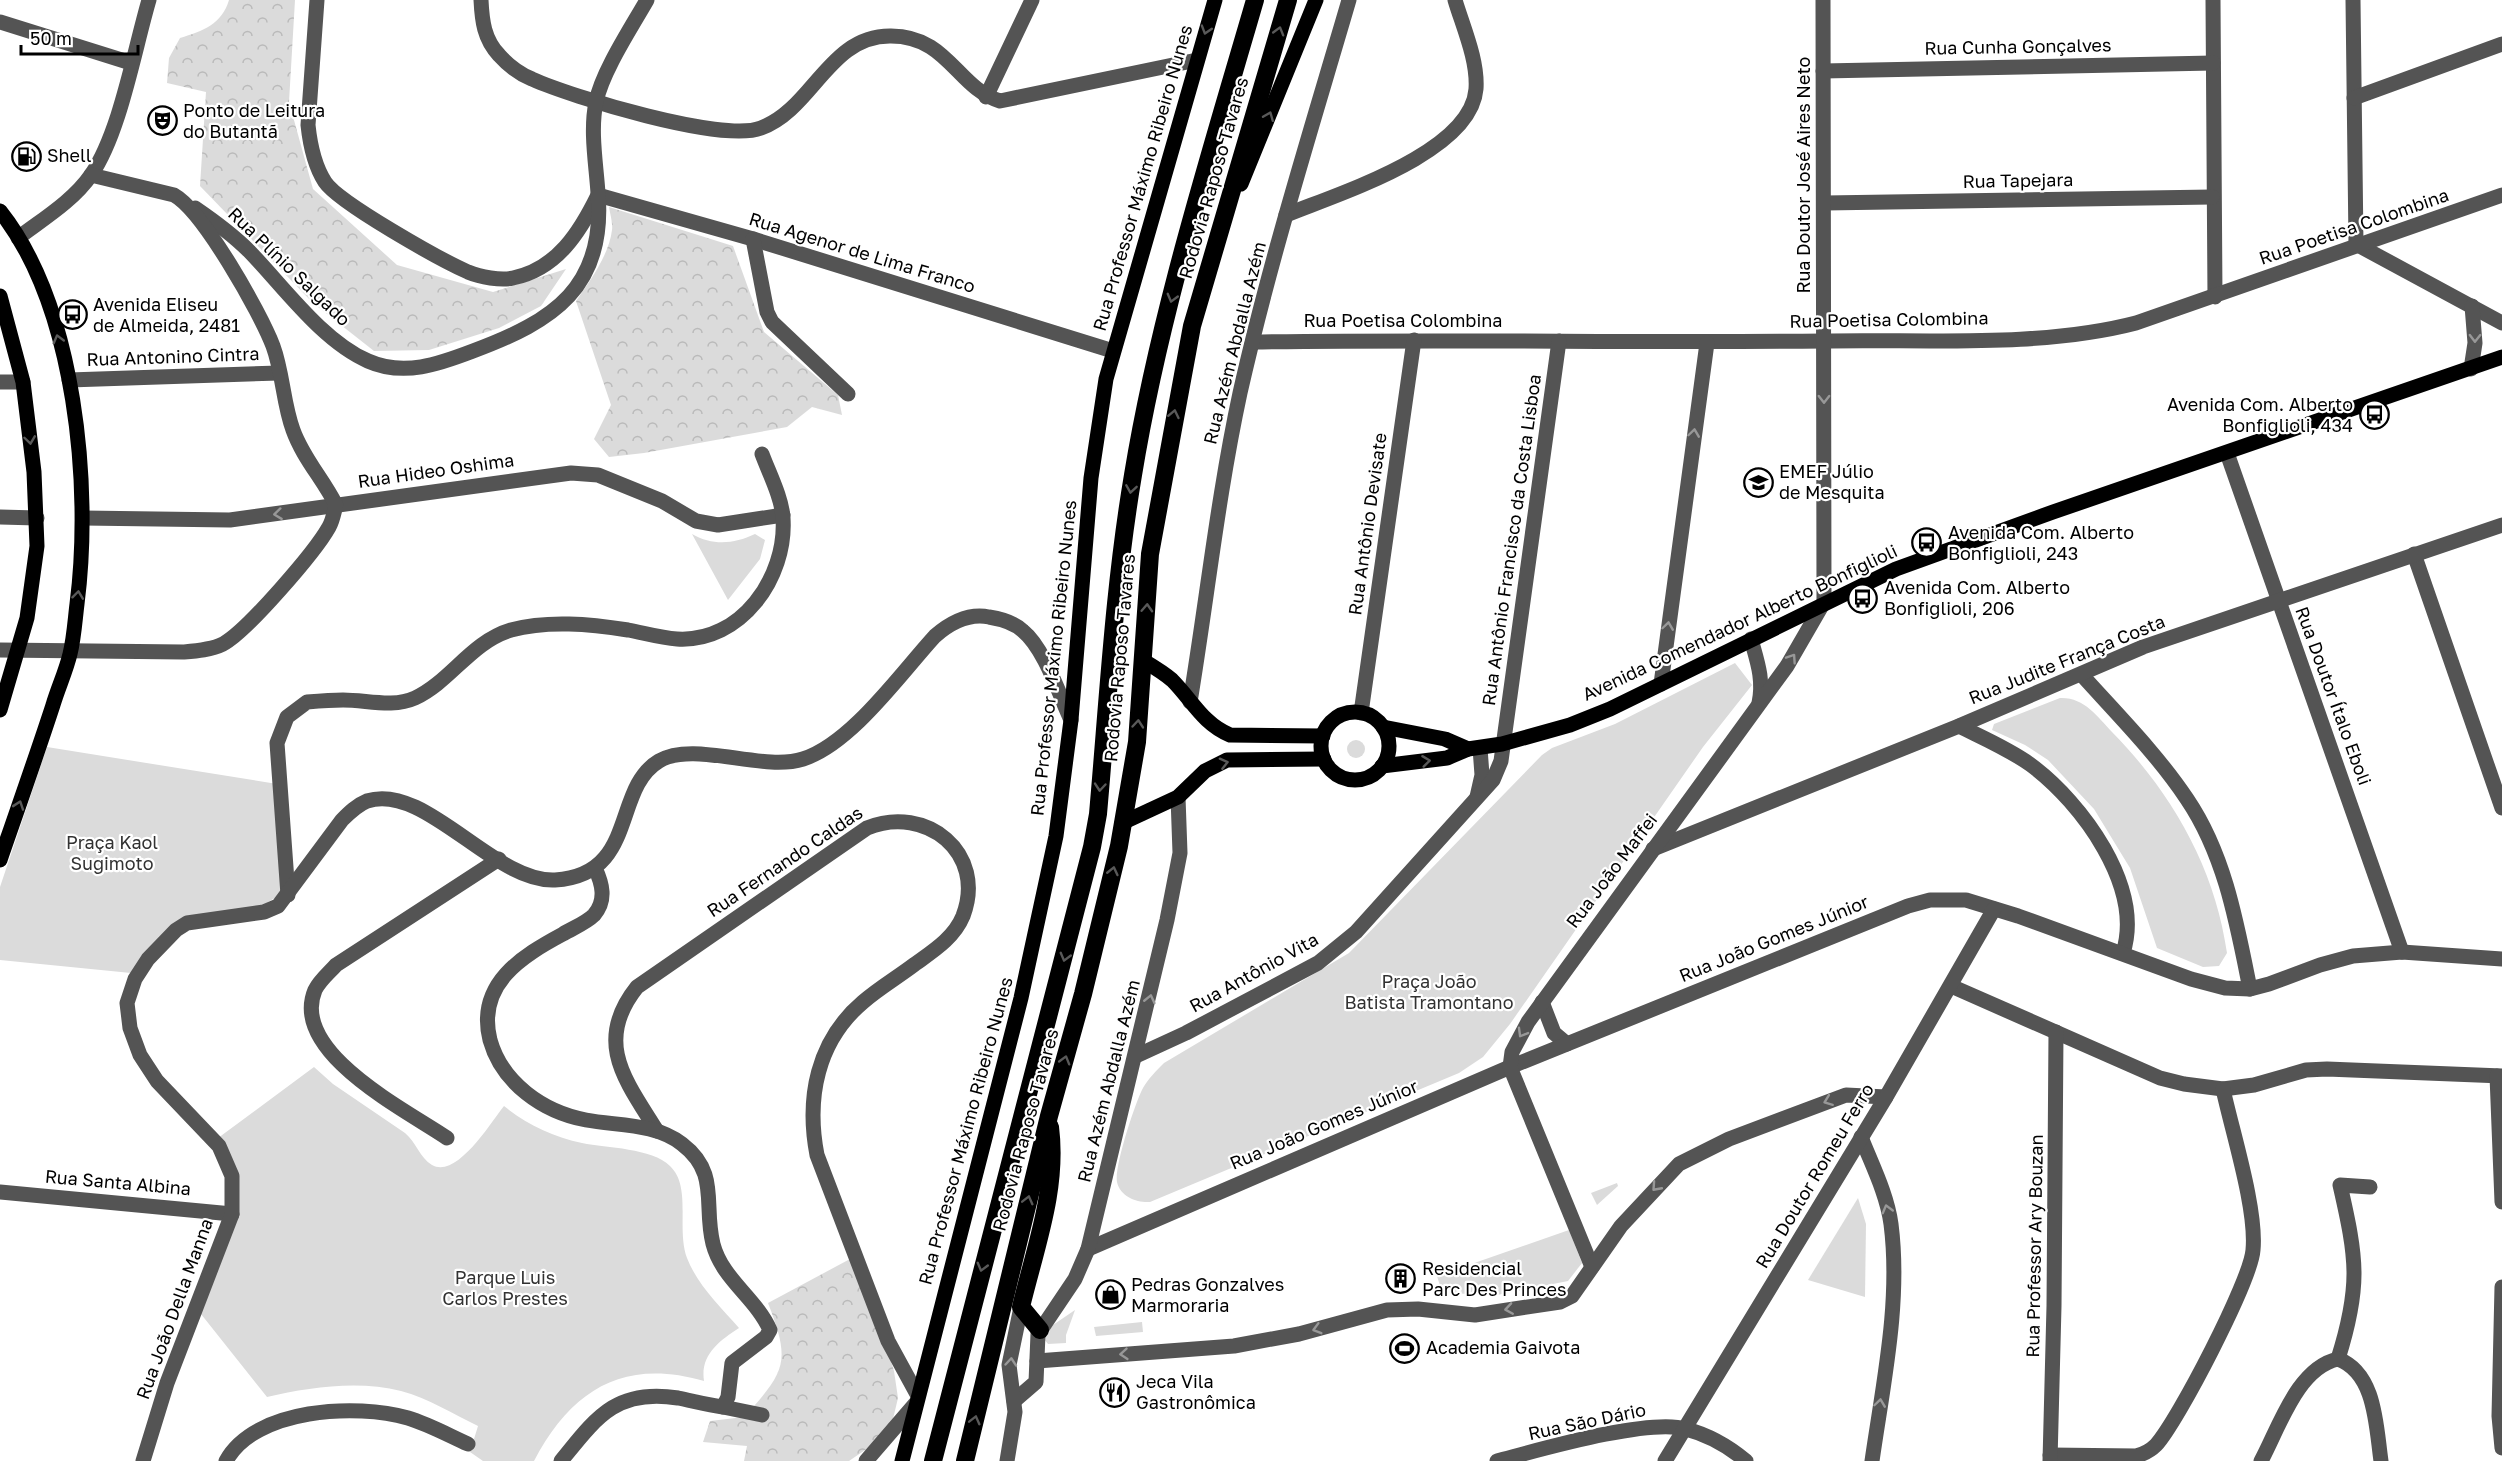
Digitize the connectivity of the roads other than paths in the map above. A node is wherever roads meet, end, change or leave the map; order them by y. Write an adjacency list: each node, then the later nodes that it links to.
1 (149, 0): 19 (street)
2 (317, 0): 27 (street)
3 (481, 0): 25 (street)
4 (646, 0): 25 (street, Rua Plínio Salgado)
5 (1032, 0): 23 (street)
6 (1215, 0): 18 (main road, Rua Professor Máximo Ribeiro Nunes, one-way to 18)
7 (1242, 0): 22 (highway)
8 (1255, 0): 22 (highway, Rodovia Raposo Tavares)
9 (1288, 0): 34 (highway, Rodovia Raposo Tavares, one-way to 9)
10 (1317, 0): 34 (main road, one-way to 10)
11 (1349, 0): 33 (street, Rua Azém Abdalla Azém)
12 (1455, 0): 33 (street)
13 (1823, 0): 21 (street, Rua Doutor José Aires Neto)
14 (2212, 0): 20 (street)
15 (2353, 0): 24 (street)
16 (0, 22): 19 (street)
17 (2502, 44): 24 (street)
18 (1197, 60): 23 (street); 47 (main road, Rua Professor Máximo Ribeiro Nunes)
19 (131, 63): 26 (street)
20 (2213, 63): 21 (street, Rua Cunha Gonçalves); 29 (street)
21 (1823, 71): 31 (street, Rua Doutor José Aires Neto)
22 (1232, 80): 136 (highway, Rodovia Raposo Tavares, one-way to 136)
23 (987, 97): 25 (street)
24 (2354, 98): 37 (street)
25 (596, 101): 27 (street, Rua Plínio Salgado)
26 (91, 175): 30 (street, Rua Plínio Salgado); 35 (street)
27 (598, 195): 30 (street, Rua Plínio Salgado); 36 (street, Rua Agenor de Lima Franco)
28 (2502, 195): 37 (street, Rua Poetisa Colombina)
29 (2212, 197): 31 (street, Rua Tapejara); 39 (street)
30 (185, 202): 50 (street)
31 (1825, 204): 43 (street, Rua Doutor José Aires Neto)
32 (0, 212): 35 (main road)
33 (1286, 215): 45 (street, Rua Azém Abdalla Azém)
34 (1221, 228): 70 (highway, Rodovia Raposo Tavares, one-way to 34)
35 (18, 238): 51 (main road, one-way to 35)
36 (753, 239): 47 (street, Rua Agenor de Lima Franco); 54 (street)
37 (2356, 244): 39 (street, Rua Poetisa Colombina); 40 (street)
38 (0, 296): 53 (main road)
39 (2215, 297): 43 (street, Rua Poetisa Colombina)
40 (2472, 306): 41 (street); 49 (street, one-way to 49)
41 (2502, 323)
42 (1414, 340): 44 (street, Rua Poetisa Colombina); 45 (street, Rua Poetisa Colombina); 76 (street, Rua Antônio Devisate)
43 (1823, 340): 46 (street, Rua Poetisa Colombina); 64 (street, Rua Doutor José Aires Neto, one-way to 64)
44 (1559, 341): 46 (street, Rua Poetisa Colombina); 81 (street, Rua Antônio Francisco da Costa Lisboa)
45 (1252, 342): 73 (street, Rua Azém Abdalla Azém)
46 (1707, 343): 72 (street, one-way to 46)
47 (1113, 351): 77 (main road, Rua Professor Máximo Ribeiro Nunes)
48 (2502, 357): 49 (main road, Avenida Comendador Alberto Bonfiglioli)
49 (2471, 369): 55 (main road, Avenida Comendador Alberto Bonfiglioli)
50 (279, 373): 51 (street, Rua Antonino Cintra); 57 (street)
51 (69, 380): 61 (main road)
52 (0, 382): 53 (street)
53 (23, 382): 60 (main road, one-way to 60)
54 (848, 394)
55 (2227, 453): 64 (main road, Avenida Comendador Alberto Bonfiglioli); 65 (street, Rua Doutor Ítalo Eboli)
56 (762, 454): 58 (street)
57 (336, 505): 58 (street, Rua Hideo Oshima); 61 (street, Rua Hideo Oshima, one-way to 61); 69 (street)
58 (783, 515): 93 (street)
59 (0, 517): 60 (street)
60 (37, 518): 68 (main road)
61 (83, 518): 69 (main road, one-way to 61)
62 (2502, 525): 63 (street, Rua Judite França Costa)
63 (2414, 554): 65 (street, Rua Judite França Costa); 87 (street)
64 (1824, 602): 66 (main road, Avenida Comendador Alberto Bonfiglioli); 74 (street, Rua João Maffei, one-way to 64)
65 (2278, 602): 71 (street, Rua Judite França Costa); 95 (street, Rua Doutor Ítalo Eboli)
66 (1750, 639): 72 (main road, Avenida Comendador Alberto Bonfiglioli); 74 (street)
67 (0, 650): 68 (street)
68 (18, 650): 69 (street); 75 (main road)
69 (70, 653): 91 (main road, one-way to 69)
70 (1144, 661): 73 (main road); 88 (highway, Rodovia Raposo Tavares, one-way to 70)
71 (2081, 674): 78 (street, Rua Judite França Costa); 99 (street)
72 (1661, 684): 81 (main road, Avenida Comendador Alberto Bonfiglioli)
73 (1190, 702): 80 (main road)
74 (1758, 705): 89 (street, Rua João Maffei)
75 (0, 710)
76 (1361, 713): 79 (main road); 80 (main road)
77 (1071, 720): 92 (street); 123 (main road, Rua Professor Máximo Ribeiro Nunes)
78 (1959, 726): 89 (street, Rua Judite França Costa); 96 (street)
79 (1383, 727): 82 (main road, Avenida Comendador Alberto Bonfiglioli); 84 (main road)
80 (1323, 736): 83 (main road)
81 (1502, 744): 82 (main road, Avenida Comendador Alberto Bonfiglioli); 86 (street, Rua Antônio Vita)
82 (1474, 748): 84 (main road, Avenida Comendador Alberto Bonfiglioli, one-way to 82); 86 (street)
83 (1324, 759): 84 (main road); 85 (main road, one-way to 83)
84 (1382, 766)
85 (1178, 797): 88 (main road); 103 (street, Rua Azém Abdalla Azém, one-way to 85)
86 (1477, 800): 103 (street, Rua Antônio Vita)
87 (2502, 808)
88 (1122, 823): 108 (highway, Rodovia Raposo Tavares, one-way to 88)
89 (1653, 849): 100 (street, Rua João Maffei)
90 (499, 859): 92 (street, Rua João Della Manna); 93 (street, Rua João Della Manna); 111 (street)
91 (0, 860)
92 (595, 868): 109 (street)
93 (288, 895): 115 (street, Rua João Della Manna)
94 (1994, 909): 96 (street, Rua João Gomes Júnior); 98 (street, Rua Doutor Romeu Ferro); 102 (street, Rua João Gomes Júnior)
95 (2402, 952): 97 (street, Rua João Gomes Júnior); 99 (street, Rua João Gomes Júnior)
96 (2123, 953): 99 (street, Rua João Gomes Júnior)
97 (2502, 959)
98 (1951, 986): 101 (street); 107 (street, Rua Doutor Romeu Ferro)
99 (2250, 988)
100 (1542, 1002): 102 (street); 104 (street, Rua João Maffei, one-way to 104)
101 (2056, 1032): 106 (street); 130 (street, Rua Professor Ary Bouzan)
102 (1567, 1044): 104 (street, Rua João Gomes Júnior)
103 (1136, 1056): 116 (street, Rua Azém Abdalla Azém)
104 (1510, 1067): 116 (street, Rua João Gomes Júnior); 117 (street)
105 (2500, 1076): 106 (street); 114 (street)
106 (2223, 1089): 130 (street)
107 (1886, 1097): 110 (street, Rua Doutor Romeu Ferro); 117 (street, one-way to 117)
108 (1049, 1116): 119 (highway); 137 (highway, Rodovia Raposo Tavares, one-way to 108)
109 (657, 1131): 123 (street, Rua Fernando Caldas); 125 (street)
110 (1861, 1137): 127 (street, Rua Doutor Romeu Ferro); 142 (street, one-way to 110)
111 (447, 1138)
112 (2370, 1187): 121 (street)
113 (0, 1192): 115 (street, Rua Santa Albina)
114 (2502, 1202)
115 (231, 1214): 131 (street, Rua João Della Manna)
116 (1088, 1249): 120 (street, Rua Azém Abdalla Azém)
117 (1592, 1267): 122 (street, one-way to 122)
118 (2502, 1287): 129 (street)
119 (1021, 1307): 120 (highway); 124 (street, one-way to 119)
120 (1040, 1330): 122 (street, Rua Azém Abdalla Azém)
121 (2338, 1359): 143 (street); 144 (street)
122 (1037, 1361): 124 (street, Rua Azém Abdalla Azém)
123 (917, 1400): 134 (street); 135 (main road, Rua Professor Máximo Ribeiro Nunes)
124 (1014, 1401): 138 (street)
125 (723, 1407): 126 (street); 133 (street)
126 (762, 1415)
127 (1684, 1428): 139 (street, Rua São Dário); 140 (street, Rua Doutor Romeu Ferro); 141 (street)
128 (468, 1444): 132 (street)
129 (2502, 1448)
130 (2050, 1458)
131 (143, 1461)
132 (226, 1461)
133 (561, 1461)
134 (866, 1461)
135 (902, 1461)
136 (933, 1461)
137 (965, 1461)
138 (1007, 1461)
139 (1497, 1461)
140 (1665, 1461)
141 (1746, 1461)
142 (1872, 1461)
143 (2261, 1461)
144 (2381, 1461)

